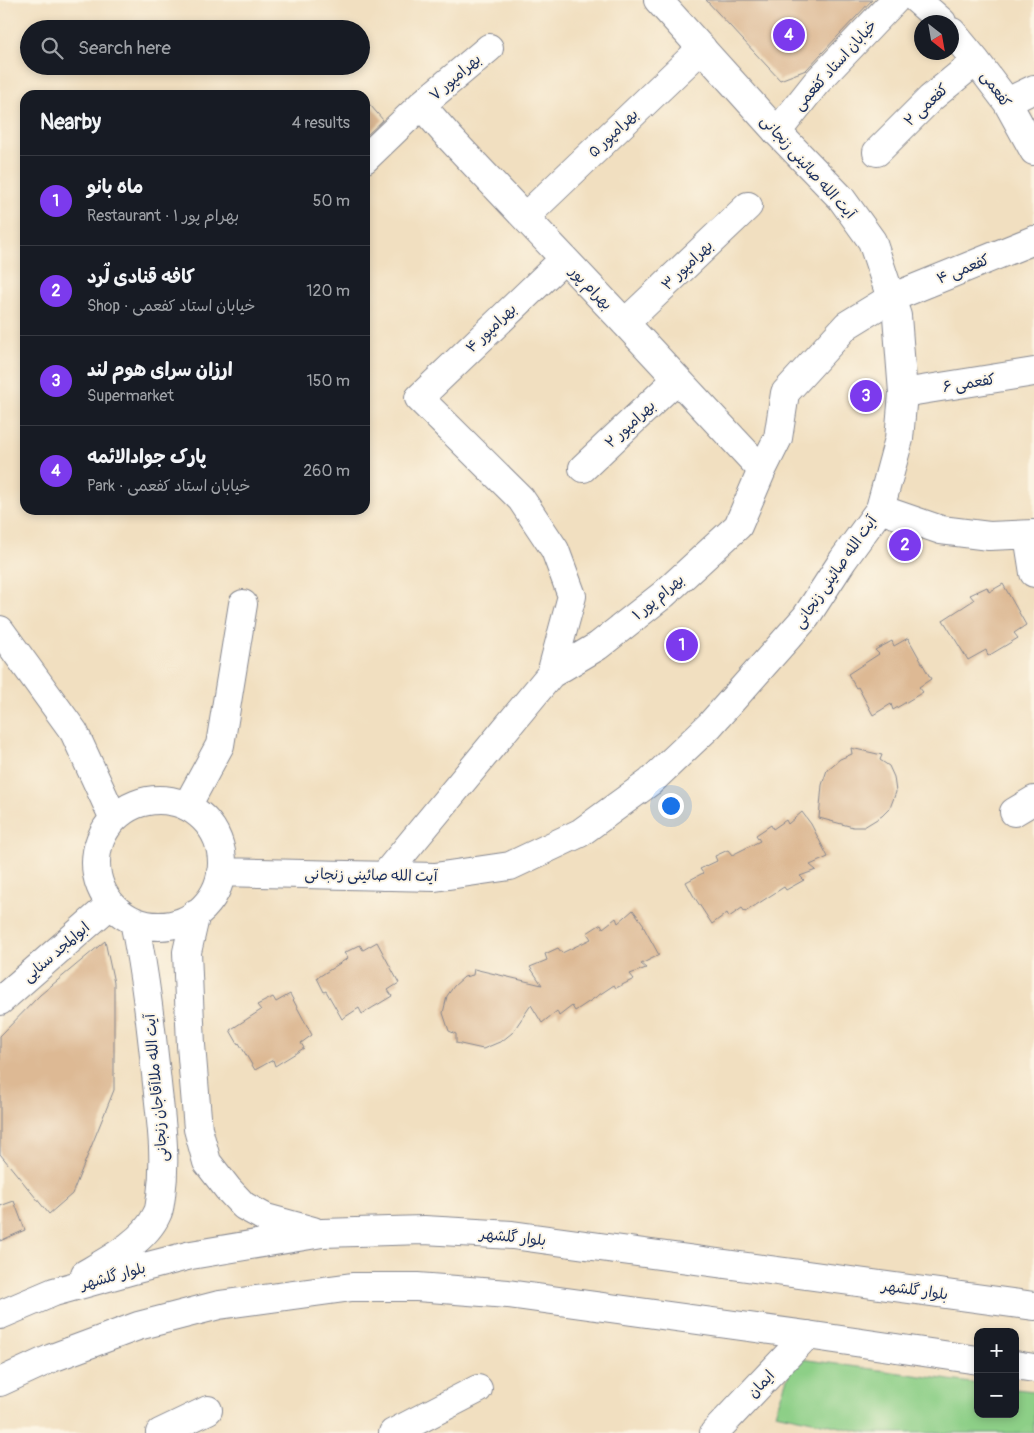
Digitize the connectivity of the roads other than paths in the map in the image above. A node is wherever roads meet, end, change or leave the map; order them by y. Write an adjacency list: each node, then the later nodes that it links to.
1 (658, 0): 7 (main road, آیت الله صائینی زنجانی)
2 (895, 0): 12 (main road, خیابان استاد کفعمی)
3 (917, 0): 4 (main road)
4 (934, 15)
5 (959, 40): 8 (main road, کفعمی)
6 (489, 48): 11 (main road, بهرامپور ۷)
7 (702, 48): 12 (main road, آیت الله صائینی زنجانی); 17 (main road, بهرامپور ۵)
8 (976, 61): 10 (main road, کفعمی); 14 (main road, کفعمی ۲)
9 (1034, 88): 10 (main road)
10 (1007, 102): 13 (main road, کفعمی)
11 (421, 106): 15 (main road, بهرامپور ۷); 17 (main road, بهرام پور)
12 (777, 132): 20 (main road, آیت الله صائینی زنجانی)
13 (1034, 151)
14 (877, 152)
15 (370, 154)
16 (748, 206): 21 (main road, بهرامپور ۳)
17 (525, 217): 19 (main road, بهرام پور)
18 (1034, 240): 20 (main road, کفعمی ۴)
19 (564, 259): 21 (main road, بهرام پور); 32 (main road, بهرامپور ۴)
20 (891, 298): 24 (main road, آیت الله صائینی زنجانی); 26 (main road, بهرام پور ۱)
21 (625, 323): 23 (main road, بهرام پور)
22 (1034, 372): 24 (main road, کفعمی ۶)
23 (677, 380): 25 (main road, بهرامپور ۲); 26 (main road, بهرام پور)
24 (903, 393): 27 (main road, آیت الله صائینی زنجانی)
25 (583, 468)
26 (762, 470): 32 (main road, بهرام پور ۱)
27 (880, 509): 28 (main road); 36 (main road, آیت الله صائینی زنجانی)
28 (1031, 534): 29 (main road)
29 (1034, 573)
30 (243, 604): 33 (main road)
31 (0, 630): 34 (main road)
32 (551, 674): 36 (main road, بهرام پور ۱)
33 (187, 806): 34 (main road); 35 (main road)
34 (114, 819): 37 (main road)
35 (222, 872): 36 (main road, آیت الله صائینی زنجانی); 38 (main road)
36 (384, 876)
37 (112, 904): 39 (main road); 40 (main road, ابوالمجد سنایی)
38 (196, 913): 39 (main road); 41 (main road)
39 (134, 921): 42 (main road, آیت الله ملاآقاجان زنجانی)
40 (0, 1001)
41 (322, 1233): 42 (main road, بلوار گلشهر); 43 (main road, بلوار گلشهر)
42 (54, 1292): 44 (main road, بلوار گلشهر)
43 (1034, 1306)
44 (0, 1315)
45 (807, 1335): 46 (main road); 49 (main road); 54 (main road, ایمان)
46 (974, 1359)
47 (1019, 1366): 48 (main road)
48 (1034, 1368)
49 (0, 1382)
50 (478, 1389): 53 (main road)
51 (208, 1410): 52 (main road)
52 (160, 1433)
53 (393, 1433)
54 (714, 1433)

